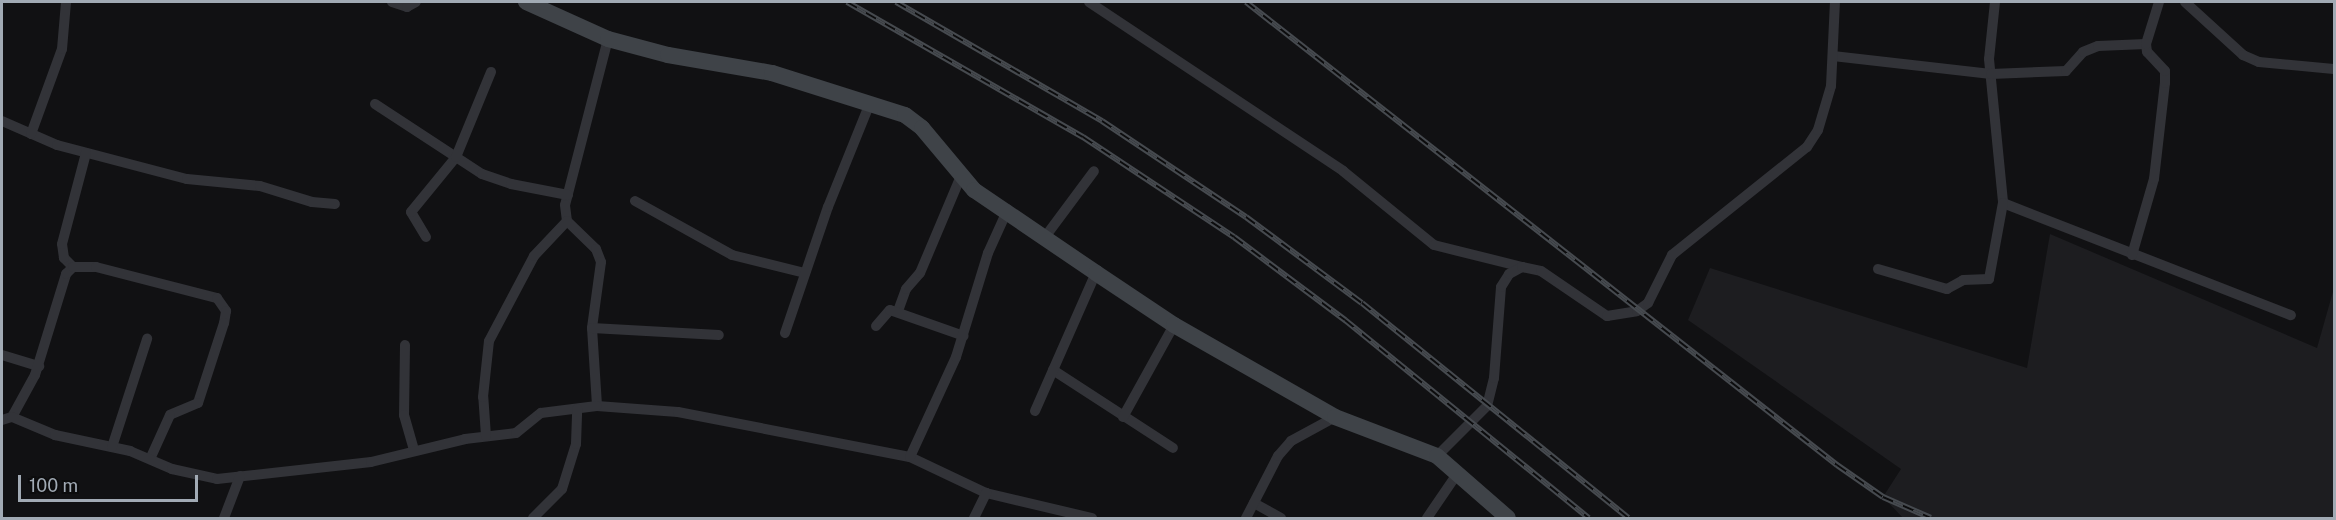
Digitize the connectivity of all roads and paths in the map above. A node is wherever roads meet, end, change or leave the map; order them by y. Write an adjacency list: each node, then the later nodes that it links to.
1 (66, 2): 19 (street)
2 (392, 2): 3 (street)
3 (416, 2)
4 (526, 2): 10 (main road)
5 (1089, 2): 34 (street)
6 (1834, 2): 12 (street)
7 (1995, 2): 15 (street)
8 (2159, 2): 11 (street)
9 (2185, 2): 13 (street)
10 (608, 39): 16 (main road); 24 (street)
11 (2146, 44): 15 (street); 32 (street)
12 (1833, 56): 15 (street); 34 (street)
13 (2334, 69)
14 (491, 72): 21 (street)
15 (1990, 74): 26 (street)
16 (870, 103): 23 (main road); 36 (street)
17 (375, 104): 21 (street)
18 (2, 121): 19 (street)
19 (31, 134): 20 (street)
20 (86, 153): 27 (street); 33 (street)
21 (456, 157): 24 (street); 30 (street)
22 (1094, 171): 31 (street)
23 (961, 176): 28 (main road); 38 (street)
24 (568, 195): 29 (street)
25 (635, 201): 36 (street)
26 (2003, 203): 32 (street); 35 (street)
27 (334, 204)
28 (1008, 209): 31 (main road); 45 (street)
29 (567, 221): 42 (street); 57 (street)
30 (426, 237)
31 (1045, 237): 37 (main road)
32 (2132, 255): 39 (street)
33 (73, 267): 49 (street); 63 (street)
34 (1522, 267): 61 (street)
35 (1878, 269)
36 (805, 273): 43 (street)
37 (1096, 273): 40 (main road); 50 (street)
38 (898, 311): 41 (street); 45 (street)
39 (2291, 315)
40 (1174, 325): 54 (street); 55 (main road)
41 (876, 326)
42 (592, 328): 44 (street); 51 (street)
43 (785, 333)
44 (719, 335)
45 (964, 336): 62 (street)
46 (147, 339): 58 (street)
47 (405, 345): 60 (street)
48 (2, 355): 49 (street)
49 (39, 366): 56 (street)
50 (1053, 370): 53 (street); 54 (street)
51 (597, 406): 52 (street); 62 (street)
52 (577, 409): 57 (street); 70 (street)
53 (1035, 411)
54 (1123, 417): 59 (street)
55 (1335, 417): 61 (main road); 67 (street)
56 (7, 419): 58 (street)
57 (486, 436): 60 (street)
58 (112, 447): 63 (street)
59 (1173, 448)
60 (414, 451): 65 (street)
61 (1437, 456): 64 (main road)
62 (910, 457): 66 (street)
63 (150, 459): 65 (street)
64 (1457, 474): 75 (street); 76 (main road)
65 (240, 476): 69 (street)
66 (986, 493): 68 (street); 71 (street)
67 (1254, 503): 73 (street); 74 (street)
68 (1069, 516): 72 (street)
69 (224, 519)
70 (532, 519)
71 (974, 519)
72 (1092, 519)
73 (1245, 519)
74 (1281, 519)
75 (1427, 519)
76 (1508, 519)

